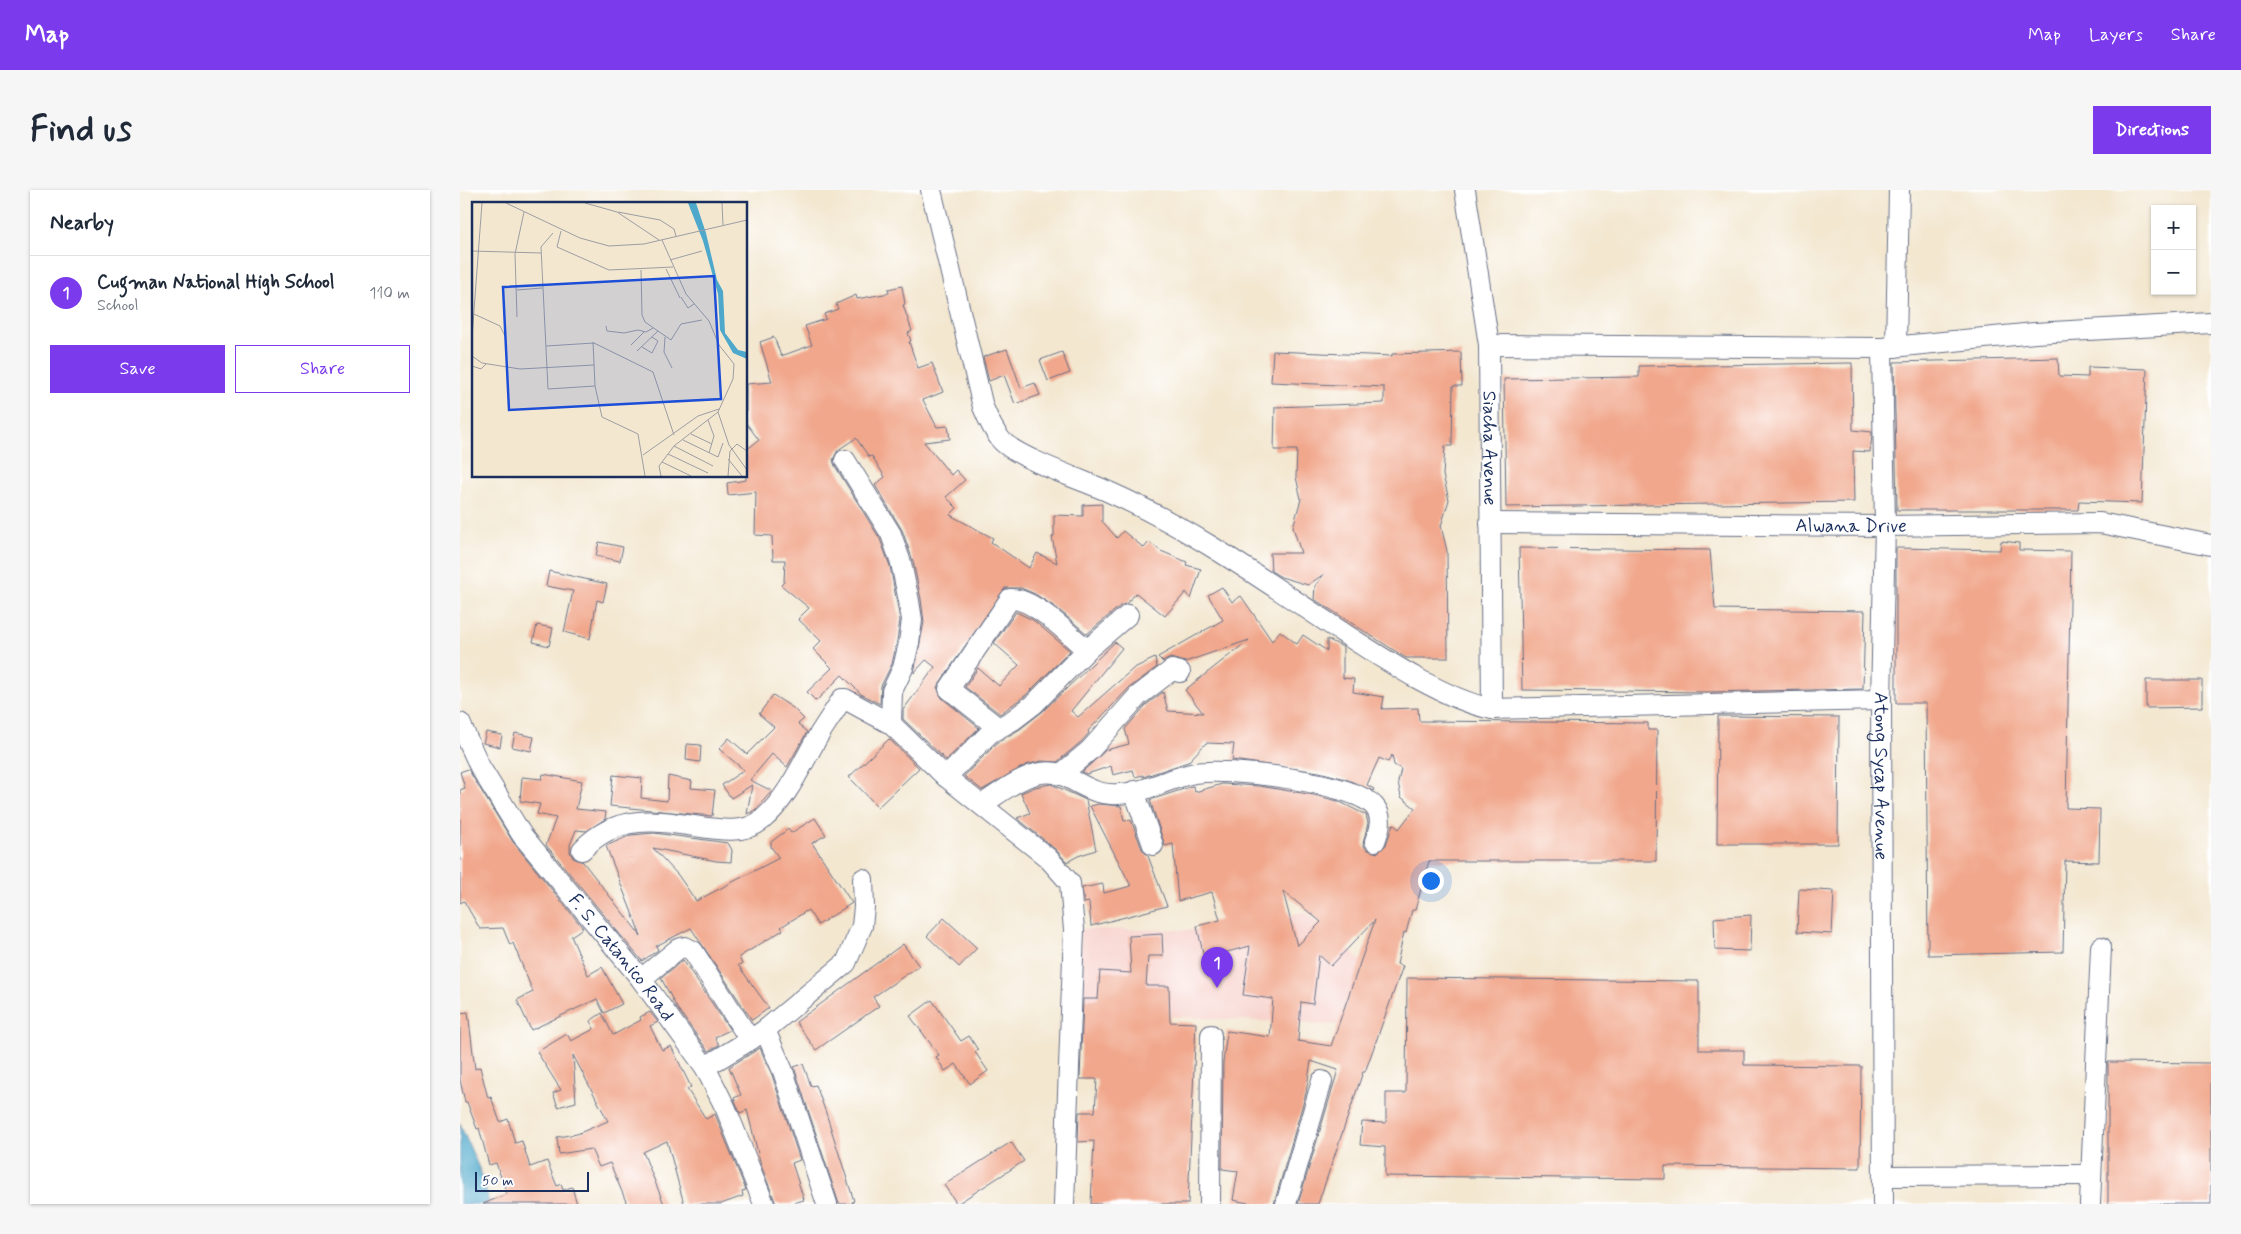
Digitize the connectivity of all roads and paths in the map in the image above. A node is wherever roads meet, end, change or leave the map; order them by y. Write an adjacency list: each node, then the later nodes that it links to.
1 (931, 190): 15 (street)
2 (1465, 190): 5 (street, Siacha Avenue)
3 (1899, 190): 6 (street, Atong Sycap Avenue)
4 (2211, 322): 6 (street)
5 (1489, 345): 6 (street); 8 (street, Siacha Avenue)
6 (1889, 347): 9 (street, Atong Sycap Avenue)
7 (845, 460): 17 (street)
8 (1490, 523): 9 (street, Alwana Drive); 15 (street, Siacha Avenue)
9 (1886, 526): 10 (street, Alwana Drive); 14 (street, Atong Sycap Avenue)
10 (2211, 546)
11 (1128, 615): 12 (street)
12 (1087, 650): 18 (street); 18 (street)
13 (1180, 672): 19 (street)
14 (1881, 700): 15 (street); 34 (street, Atong Sycap Avenue)
15 (1492, 709)
16 (460, 723): 28 (street, F. S. Catanico Road)
17 (891, 724): 20 (street); 25 (street)
18 (997, 727): 20 (street)
19 (1060, 774): 21 (street); 22 (street)
20 (946, 776): 22 (street)
21 (1134, 792): 23 (street); 24 (street)
22 (983, 804): 37 (street)
23 (1375, 841)
24 (1153, 845)
25 (582, 850)
26 (863, 879): 29 (street)
27 (2101, 947): 33 (street)
28 (640, 979): 29 (street); 31 (street, F. S. Catanico Road)
29 (758, 1035): 31 (street); 36 (street)
30 (1211, 1035): 38 (street)
31 (705, 1067): 35 (street, F. S. Catanico Road)
32 (1322, 1081): 39 (street)
33 (2090, 1175): 34 (street); 41 (street)
34 (1884, 1176): 40 (street, Atong Sycap Avenue)
35 (764, 1204)
36 (827, 1204)
37 (1064, 1204)
38 (1210, 1204)
39 (1286, 1204)
40 (1884, 1204)
41 (2090, 1204)

